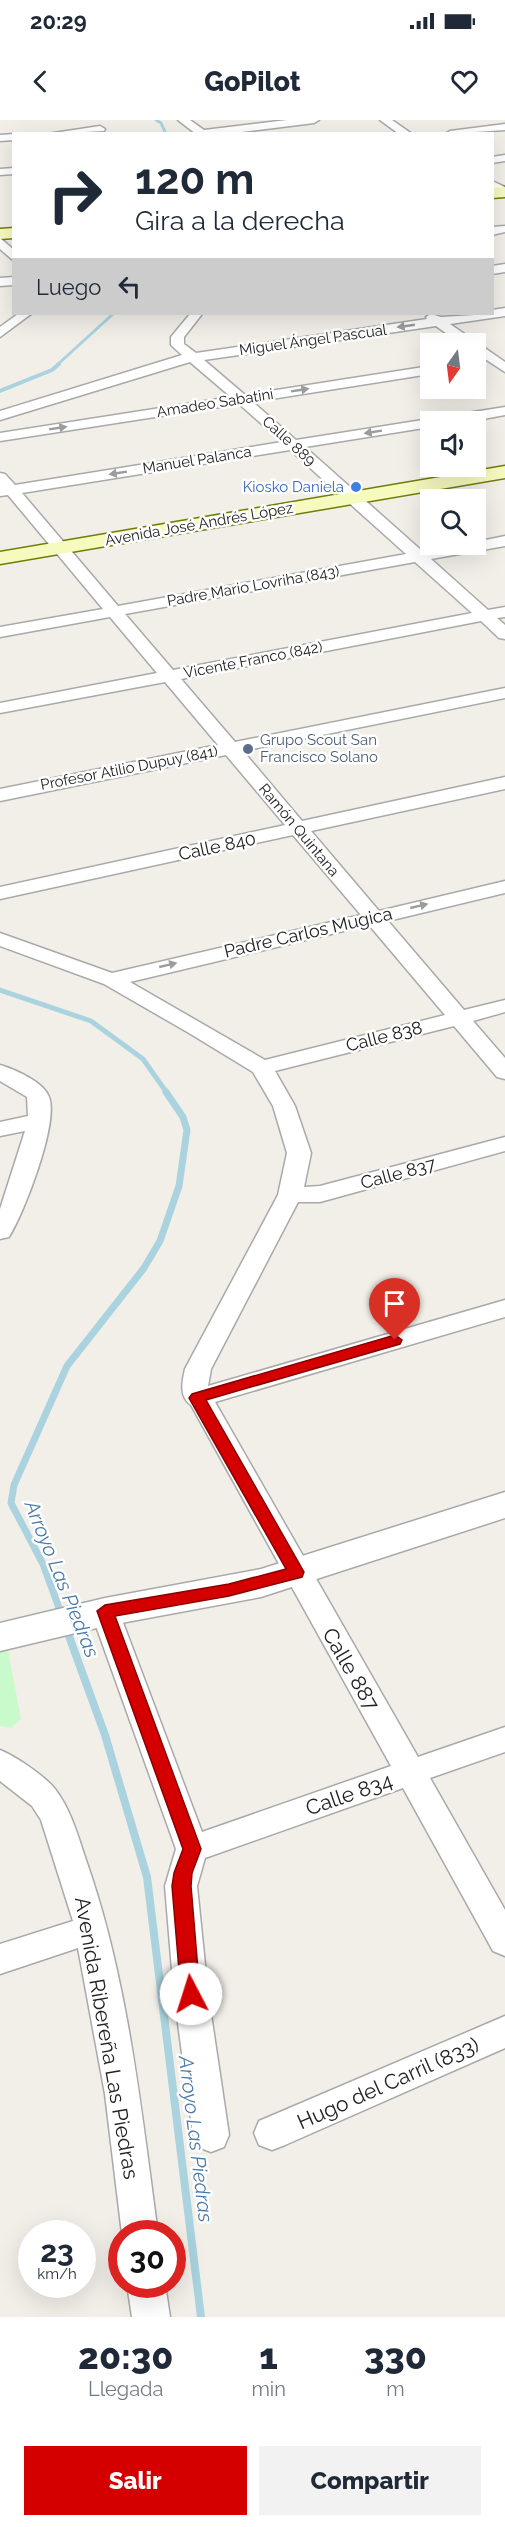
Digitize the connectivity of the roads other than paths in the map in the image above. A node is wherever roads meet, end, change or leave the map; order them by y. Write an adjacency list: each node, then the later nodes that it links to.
1 (89, 120): 6 (street)
2 (183, 120): 8 (street)
3 (314, 120): 9 (street)
4 (385, 120): 10 (street)
5 (505, 127): 11 (street)
6 (102, 131): 7 (street)
7 (85, 132)
8 (201, 132)
9 (212, 132)
10 (404, 132)
11 (466, 132)
12 (0, 242): 13 (street)
13 (12, 256)
14 (24, 315): 18 (street)
15 (195, 315): 21 (street, Calle 889)
16 (462, 315): 17 (street, Miguel Ángel Pascual)
17 (433, 317): 19 (street); 21 (street, Miguel Ángel Pascual, one-way to 21)
18 (0, 333)
19 (455, 333)
20 (486, 353): 22 (street)
21 (193, 357): 25 (street, Calle 889); 28 (street)
22 (501, 362): 23 (street)
23 (486, 363)
24 (420, 372): 25 (street, Amadeo Sabatini, one-way to 24)
25 (242, 399): 30 (street, Amadeo Sabatini, one-way to 25); 31 (street, Calle 889)
26 (505, 411): 27 (street)
27 (486, 414)
28 (0, 416)
29 (420, 425): 31 (street, Manuel Palanca, one-way to 31)
30 (0, 437)
31 (293, 445): 33 (street, Manuel Palanca, one-way to 33); 34 (street, Calle 889)
32 (505, 472): 34 (main road, Avenida José Andrés López)
33 (4, 486): 36 (street, Ramón Quintana)
34 (351, 498): 36 (main road, Avenida José Andrés López); 37 (street, Calle 889)
35 (505, 541): 37 (street, Padre Mario Lovriha (843))
36 (59, 548): 38 (main road, Avenida José Andrés López); 39 (street, Ramón Quintana)
37 (418, 556): 39 (street, Padre Mario Lovriha (843)); 41 (street, Calle 889)
38 (0, 558)
39 (116, 611): 42 (street, Padre Mario Lovriha (843)); 44 (street, Ramón Quintana)
40 (505, 612): 41 (street, Vicente Franco (842))
41 (485, 616): 43 (street, Calle 889); 44 (street, Vicente Franco (842))
42 (0, 632)
43 (505, 634)
44 (169, 676): 46 (street, Vicente Franco (842)); 47 (street, Ramón Quintana)
45 (505, 693): 47 (street, Profesor Atilio Dupuy (841))
46 (0, 708)
47 (230, 748): 49 (street, Profesor Atilio Dupuy (841)); 50 (street, Ramón Quintana)
48 (505, 783): 50 (street, Calle 840)
49 (0, 795)
50 (297, 829): 52 (street, Calle 840); 53 (street, Ramón Quintana)
51 (505, 886): 53 (street, Padre Carlos Mugica, one-way to 51)
52 (0, 893)
53 (372, 917): 55 (street, Padre Carlos Mugica, one-way to 53); 57 (street, Ramón Quintana)
54 (0, 939): 55 (street)
55 (111, 980): 58 (street)
56 (505, 1006): 57 (street, Calle 838)
57 (458, 1017): 58 (street, Calle 838); 60 (street, Ramón Quintana)
58 (262, 1068): 64 (street)
59 (0, 1072): 61 (street)
60 (505, 1072)
61 (40, 1122): 62 (street); 65 (street)
62 (0, 1129)
63 (505, 1144): 64 (street, Calle 837)
64 (290, 1195): 67 (street)
65 (0, 1231)
66 (505, 1308): 67 (street)
67 (197, 1398): 69 (street, Calle 887)
68 (505, 1505): 69 (street)
69 (296, 1572): 70 (street); 74 (street, Calle 887)
70 (98, 1613): 71 (street); 75 (street)
71 (9, 1635)
72 (505, 1739): 74 (street, Calle 834)
73 (0, 1762): 76 (street, Avenida Ribereña Las Piedras)
74 (411, 1772): 75 (street, Calle 834); 77 (street, Calle 887)
75 (192, 1849): 81 (street)
76 (90, 1930): 78 (street); 82 (street, Avenida Ribereña Las Piedras)
77 (505, 1941)
78 (0, 1959)
79 (505, 2032): 80 (street, Hugo del Carril (833))
80 (272, 2133)
81 (211, 2135)
82 (138, 2220)
83 (148, 2298): 84 (street)
84 (151, 2317)

